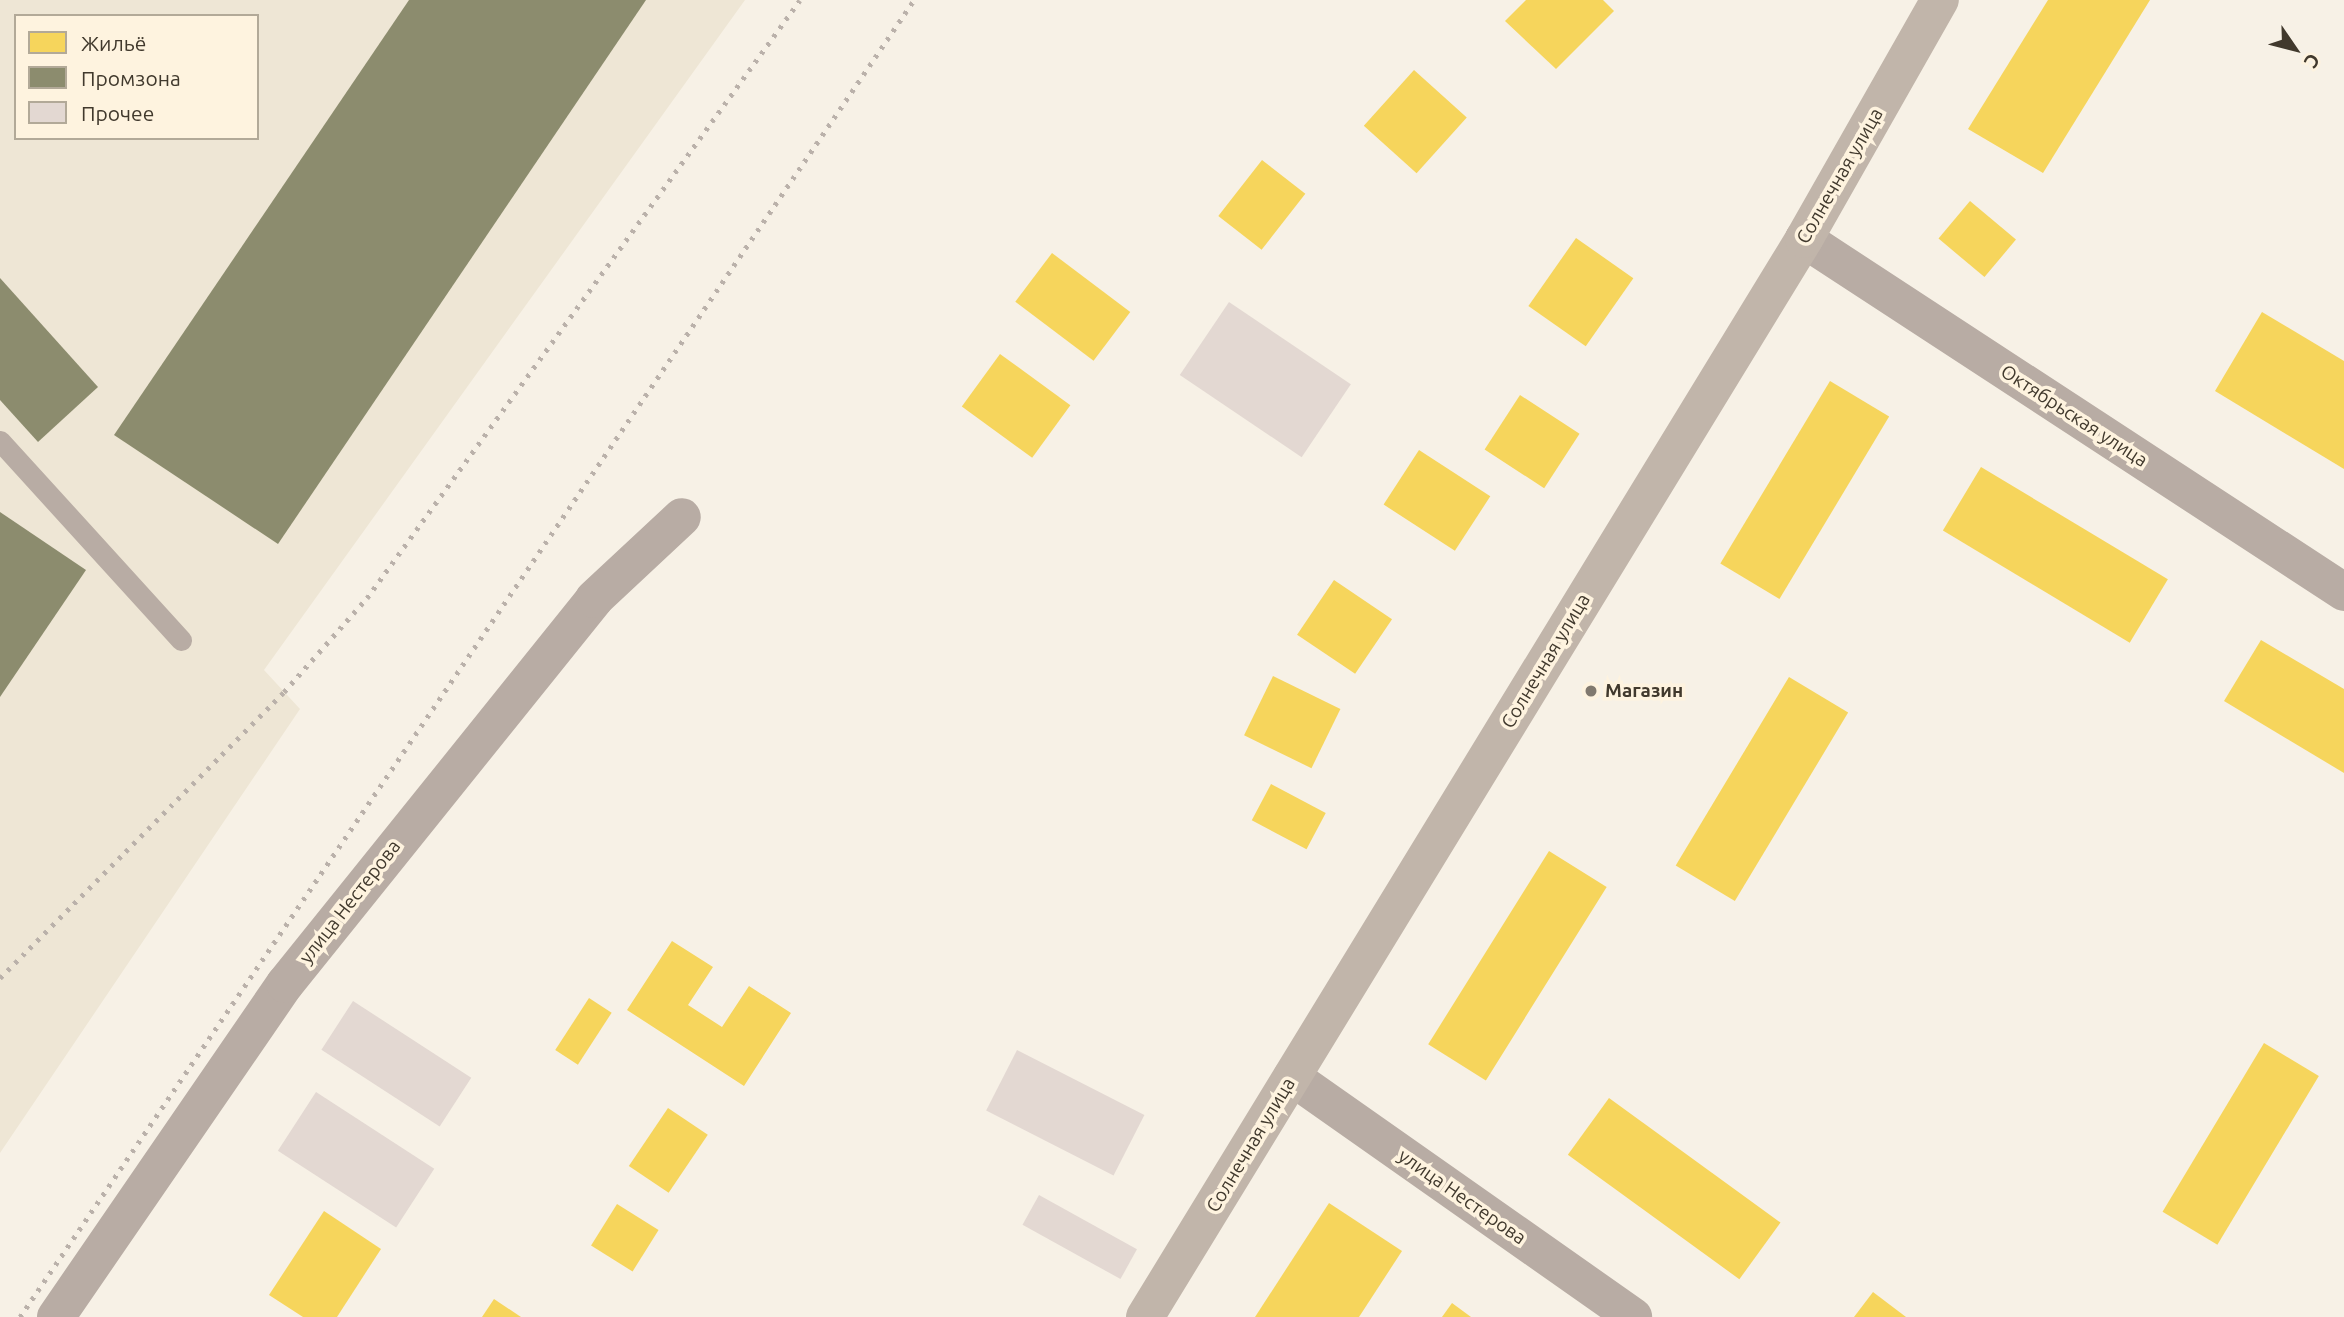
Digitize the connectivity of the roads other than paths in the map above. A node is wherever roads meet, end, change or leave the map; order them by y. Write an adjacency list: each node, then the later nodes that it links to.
1 (1940, 0): 2 (street, Солнечная улица)
2 (1804, 239): 5 (street, Октябрьская улица); 7 (street, Солнечная улица)
3 (0, 441): 6 (lane)
4 (682, 517): 8 (street, улица Нестерова)
5 (2343, 589)
6 (181, 640)
7 (1292, 1077): 9 (street, Солнечная улица); 10 (street, улица Нестерова)
8 (55, 1317)
9 (1145, 1317)
10 (1633, 1317)

